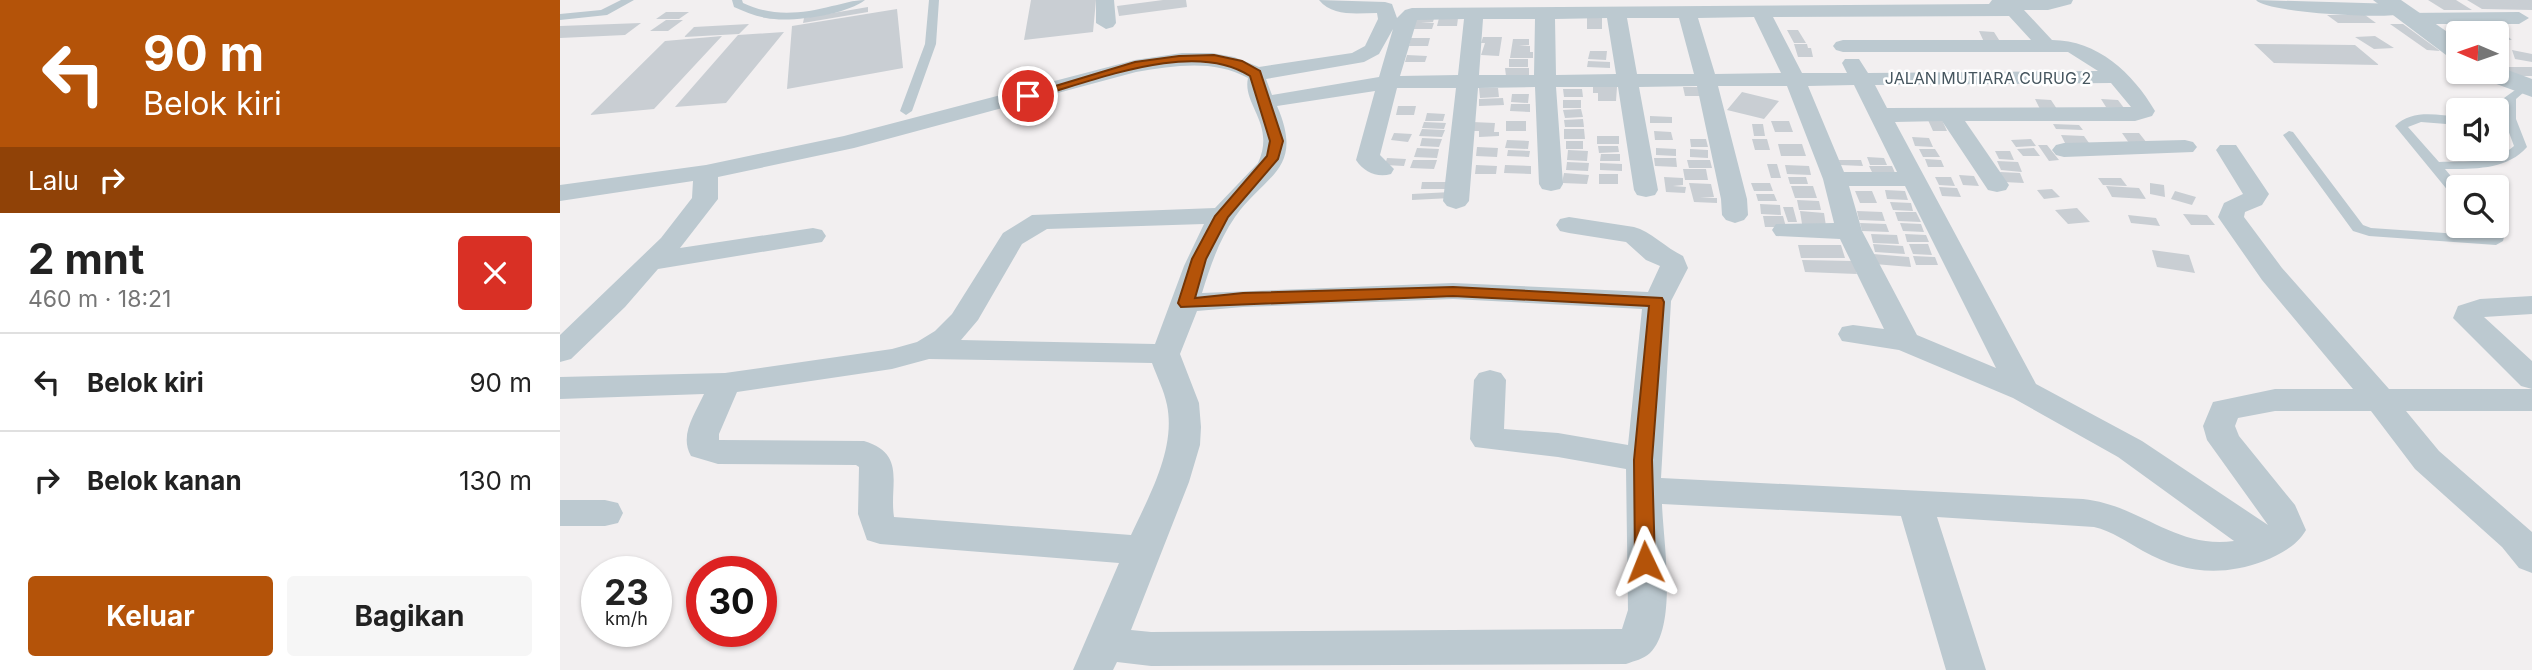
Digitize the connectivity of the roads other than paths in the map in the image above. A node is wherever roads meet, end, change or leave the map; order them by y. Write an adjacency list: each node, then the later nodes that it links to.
1 (629, 0): 20 (lane)
2 (737, 0): 9 (lane)
3 (875, 0): 9 (lane)
4 (934, 0): 41 (lane)
5 (1105, 0): 22 (street)
6 (1328, 0): 11 (street)
7 (2064, 0): 10 (street)
8 (2265, 0): 14 (street)
9 (858, 1)
10 (1748, 6): 11 (street); 15 (street, JALAN MUTIARA CURUG 2); 17 (street, JALAN MUTIARA CURUG 2); 33 (street)
11 (1385, 8): 28 (street)
12 (1885, 9): 13 (street, JALAN MUTIARA CURUG 2); 15 (street, JALAN MUTIARA CURUG 2); 26 (street, JALAN MUTIARA CURUG 2)
13 (1950, 9): 24 (street, JALAN MUTIARA CURUG 2); 27 (street, JALAN MUTIARA CURUG 2)
14 (2398, 9): 21 (street); 23 (street)
15 (1826, 11): 25 (street, JALAN MUTIARA CURUG 2)
16 (1616, 12): 17 (street, JALAN MUTIARA CURUG 2); 18 (street, JALAN MUTIARA CURUG 2); 35 (street)
17 (1687, 12): 32 (street)
18 (1545, 13): 19 (street, JALAN MUTIARA CURUG 2); 36 (street)
19 (1474, 15): 37 (street, JALAN MUTIARA CURUG 2); 38 (street)
20 (560, 17)
21 (2519, 18)
22 (1106, 23)
23 (2446, 43)
24 (2046, 45): 27 (street, JALAN MUTIARA CURUG 2); 30 (street, JALAN MUTIARA CURUG 2)
25 (1843, 46): 26 (street, JALAN MUTIARA CURUG 2); 31 (street, JALAN MUTIARA CURUG 2)
26 (1907, 46): 27 (street, JALAN MUTIARA CURUG 2)
27 (1972, 46)
28 (1357, 58): 29 (street); 37 (street)
29 (1256, 74): 53 (street); 63 (street)
30 (2115, 77): 31 (street, JALAN MUTIARA CURUG 2); 42 (street, JALAN MUTIARA CURUG 2)
31 (1861, 79): 33 (street, JALAN MUTIARA CURUG 2); 43 (street, JALAN MUTIARA CURUG 2)
32 (1706, 80): 33 (street, JALAN MUTIARA CURUG 2); 35 (street, JALAN MUTIARA CURUG 2); 62 (street)
33 (1795, 80): 54 (street)
34 (2510, 80): 39 (street)
35 (1626, 81): 36 (street, JALAN MUTIARA CURUG 2); 59 (street)
36 (1545, 82): 38 (street, JALAN MUTIARA CURUG 2); 57 (street)
37 (1384, 83): 38 (street, JALAN MUTIARA CURUG 2); 40 (street, JALAN MUTIARA CURUG 2); 52 (street, JALAN MUTIARA CURUG 2)
38 (1467, 83): 61 (street)
39 (2529, 88): 47 (lane)
40 (1278, 100)
41 (906, 111)
42 (2036, 114): 44 (street, JALAN MUTIARA CURUG 2); 50 (street, JALAN MUTIARA CURUG 2)
43 (1879, 115): 44 (street, JALAN MUTIARA CURUG 2); 55 (street, JALAN MUTIARA CURUG 2)
44 (1950, 116): 58 (street, JALAN MUTIARA CURUG 2)
45 (2446, 120): 51 (lane)
46 (2509, 126): 47 (lane)
47 (2513, 127): 51 (lane)
48 (2289, 135): 68 (lane)
49 (2228, 150): 85 (street)
50 (2190, 156)
51 (2436, 166): 56 (lane)
52 (1382, 169)
53 (706, 172): 60 (street); 71 (street)
54 (1835, 179): 55 (street); 66 (street)
55 (1913, 179): 83 (street, JALAN MUTIARA CURUG 2)
56 (2446, 179)
57 (1551, 184)
58 (1997, 185)
59 (1646, 190)
60 (560, 193)
61 (1456, 201)
62 (1735, 215)
63 (1222, 216): 73 (street); 77 (street)
64 (1569, 225): 72 (street)
65 (1785, 230): 66 (street)
66 (1849, 231): 76 (street)
67 (813, 236): 71 (street)
68 (2446, 237)
69 (2454, 238): 70 (lane)
70 (2497, 238)
71 (649, 262): 78 (street)
72 (1657, 302): 73 (street); 86 (street)
73 (1186, 303): 79 (street)
74 (2532, 305): 84 (street)
75 (1853, 334): 76 (street)
76 (1905, 341): 83 (street)
77 (928, 349): 79 (street); 81 (street)
78 (560, 352)
79 (1165, 354): 91 (street)
80 (1490, 380): 86 (street)
81 (725, 383): 82 (street); 91 (street)
82 (560, 387)
83 (2024, 391): 90 (street)
84 (2530, 396): 85 (street)
85 (2380, 400): 90 (street); 92 (street)
86 (1642, 475): 87 (street); 94 (street)
87 (1914, 503): 90 (street); 95 (street)
88 (560, 513): 89 (street)
89 (605, 513)
90 (2267, 545)
91 (1143, 550): 93 (street)
92 (2532, 558)
93 (1099, 657): 94 (street)
94 (1634, 659)
95 (1966, 670)

